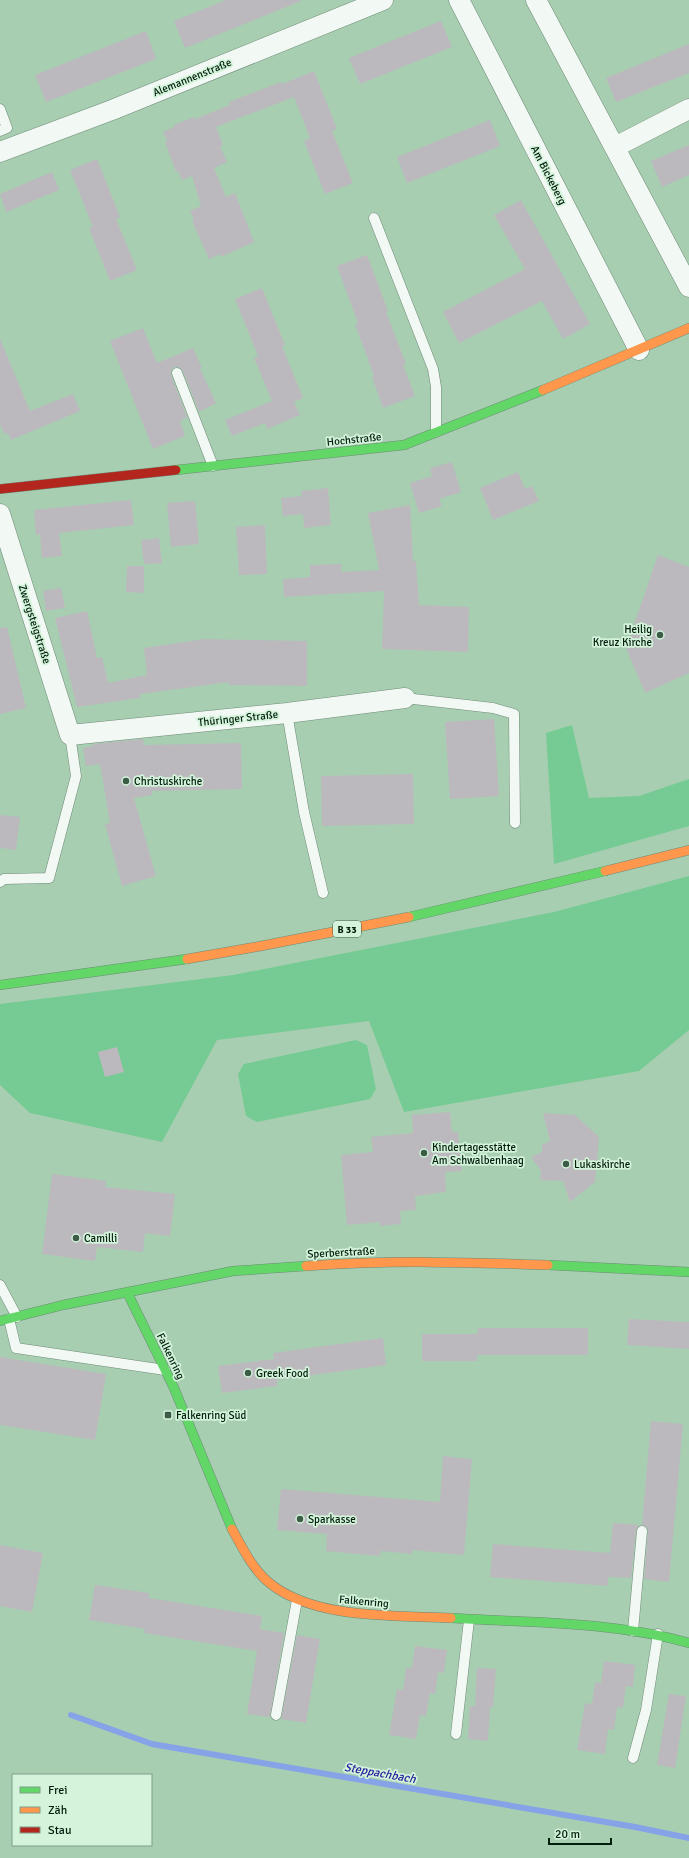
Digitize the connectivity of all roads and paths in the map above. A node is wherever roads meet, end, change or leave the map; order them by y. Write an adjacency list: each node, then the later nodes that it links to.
1 (383, 0): 8 (street, Alemannenstraße)
2 (459, 0): 12 (street, Am Bickeberg)
3 (536, 0): 7 (street)
4 (0, 109): 6 (lane)
5 (689, 109): 7 (street)
6 (0, 131)
7 (615, 147): 10 (street)
8 (0, 152)
9 (374, 218): 14 (lane)
10 (689, 287)
11 (689, 328): 12 (street, Hochstraße)
12 (639, 350): 14 (street, Hochstraße)
13 (177, 372): 15 (lane)
14 (436, 432): 15 (street, Hochstraße)
15 (213, 466): 16 (street, Hochstraße)
16 (0, 489)
17 (0, 514): 20 (street, Zwergsteigstraße)
18 (404, 698): 19 (street, Thüringer Straße); 21 (lane)
19 (287, 713): 20 (street, Thüringer Straße); 24 (lane)
20 (70, 735): 23 (lane)
21 (515, 823)
22 (689, 850): 25 (street, B 33)
23 (0, 882)
24 (323, 894)
25 (0, 985)
26 (689, 1272): 28 (street, Sperberstraße)
27 (0, 1285): 29 (lane)
28 (127, 1292): 29 (street, Sperberstraße); 30 (street, Falkenring)
29 (9, 1319): 30 (lane)
30 (165, 1370): 32 (street, Falkenring)
31 (642, 1531): 34 (lane)
32 (297, 1600): 33 (street, Falkenring); 37 (lane)
33 (469, 1620): 34 (street, Falkenring); 38 (lane)
34 (633, 1631): 35 (street, Falkenring)
35 (658, 1634): 36 (street, Falkenring); 39 (lane)
36 (689, 1643)
37 (276, 1715)
38 (456, 1734)
39 (633, 1758)

